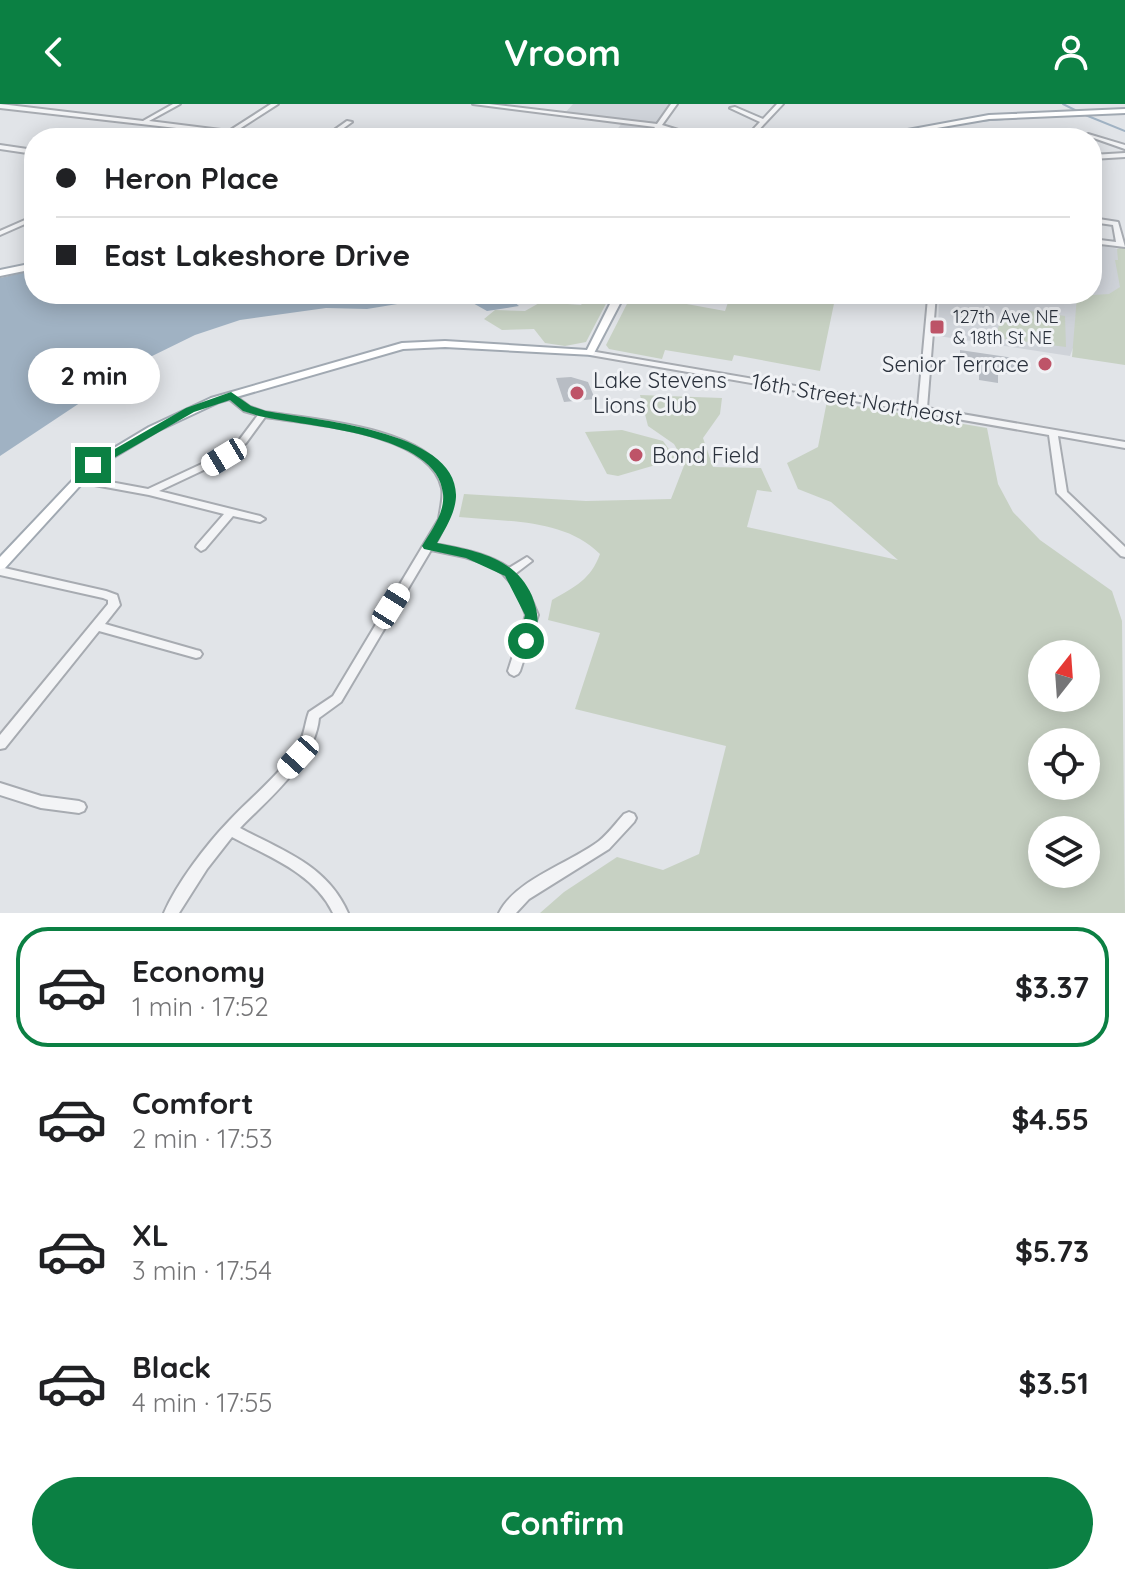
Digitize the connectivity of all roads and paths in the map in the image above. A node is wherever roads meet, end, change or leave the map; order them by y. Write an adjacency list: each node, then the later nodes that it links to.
1 (177, 104): 10 (street)
2 (275, 104): 15 (street)
3 (476, 104): 6 (street)
4 (674, 104): 13 (street)
5 (780, 104): 11 (street)
6 (516, 106): 13 (street)
7 (1, 107): 10 (street)
8 (733, 108): 11 (street)
9 (1125, 111): 19 (main road)
10 (146, 121): 14 (street)
11 (764, 121): 18 (street)
12 (349, 122): 16 (street)
13 (659, 126): 17 (street)
14 (200, 128)
15 (237, 128)
16 (340, 128)
17 (666, 128)
18 (757, 128)
19 (919, 128)
20 (1102, 139): 22 (street)
21 (0, 147): 23 (street)
22 (1125, 147)
23 (24, 151)
24 (1125, 155): 25 (street)
25 (1102, 156)
26 (23, 220): 28 (street); 29 (street)
27 (1102, 221): 31 (street)
28 (0, 223)
29 (0, 233)
30 (1102, 242): 31 (street)
31 (1122, 245)
32 (24, 268): 33 (main road)
33 (0, 273)
34 (615, 304): 36 (main road)
35 (931, 304): 38 (street)
36 (590, 353): 37 (main road); 38 (street, 16th Street Northeast)
37 (231, 396): 39 (street); 42 (main road)
38 (922, 410): 40 (street, 16th Street Northeast)
39 (263, 414): 43 (street); 46 (street)
40 (1053, 432): 41 (street, 16th Street Northeast); 48 (street)
41 (1125, 445)
42 (78, 479): 43 (street); 50 (main road)
43 (149, 492): 44 (street)
44 (231, 512): 45 (street); 47 (street)
45 (260, 519)
46 (429, 546): 52 (street); 60 (street)
47 (201, 547)
48 (1125, 553)
49 (527, 561): 52 (street)
50 (0, 565)
51 (0, 571): 53 (street)
52 (510, 572): 55 (street)
53 (100, 627): 54 (street); 56 (street)
54 (196, 654)
55 (514, 671)
56 (1, 742)
57 (0, 789): 58 (street)
58 (79, 807)
59 (629, 818): 63 (street)
60 (230, 829): 61 (street); 62 (street)
61 (171, 913)
62 (341, 913)
63 (506, 913)

